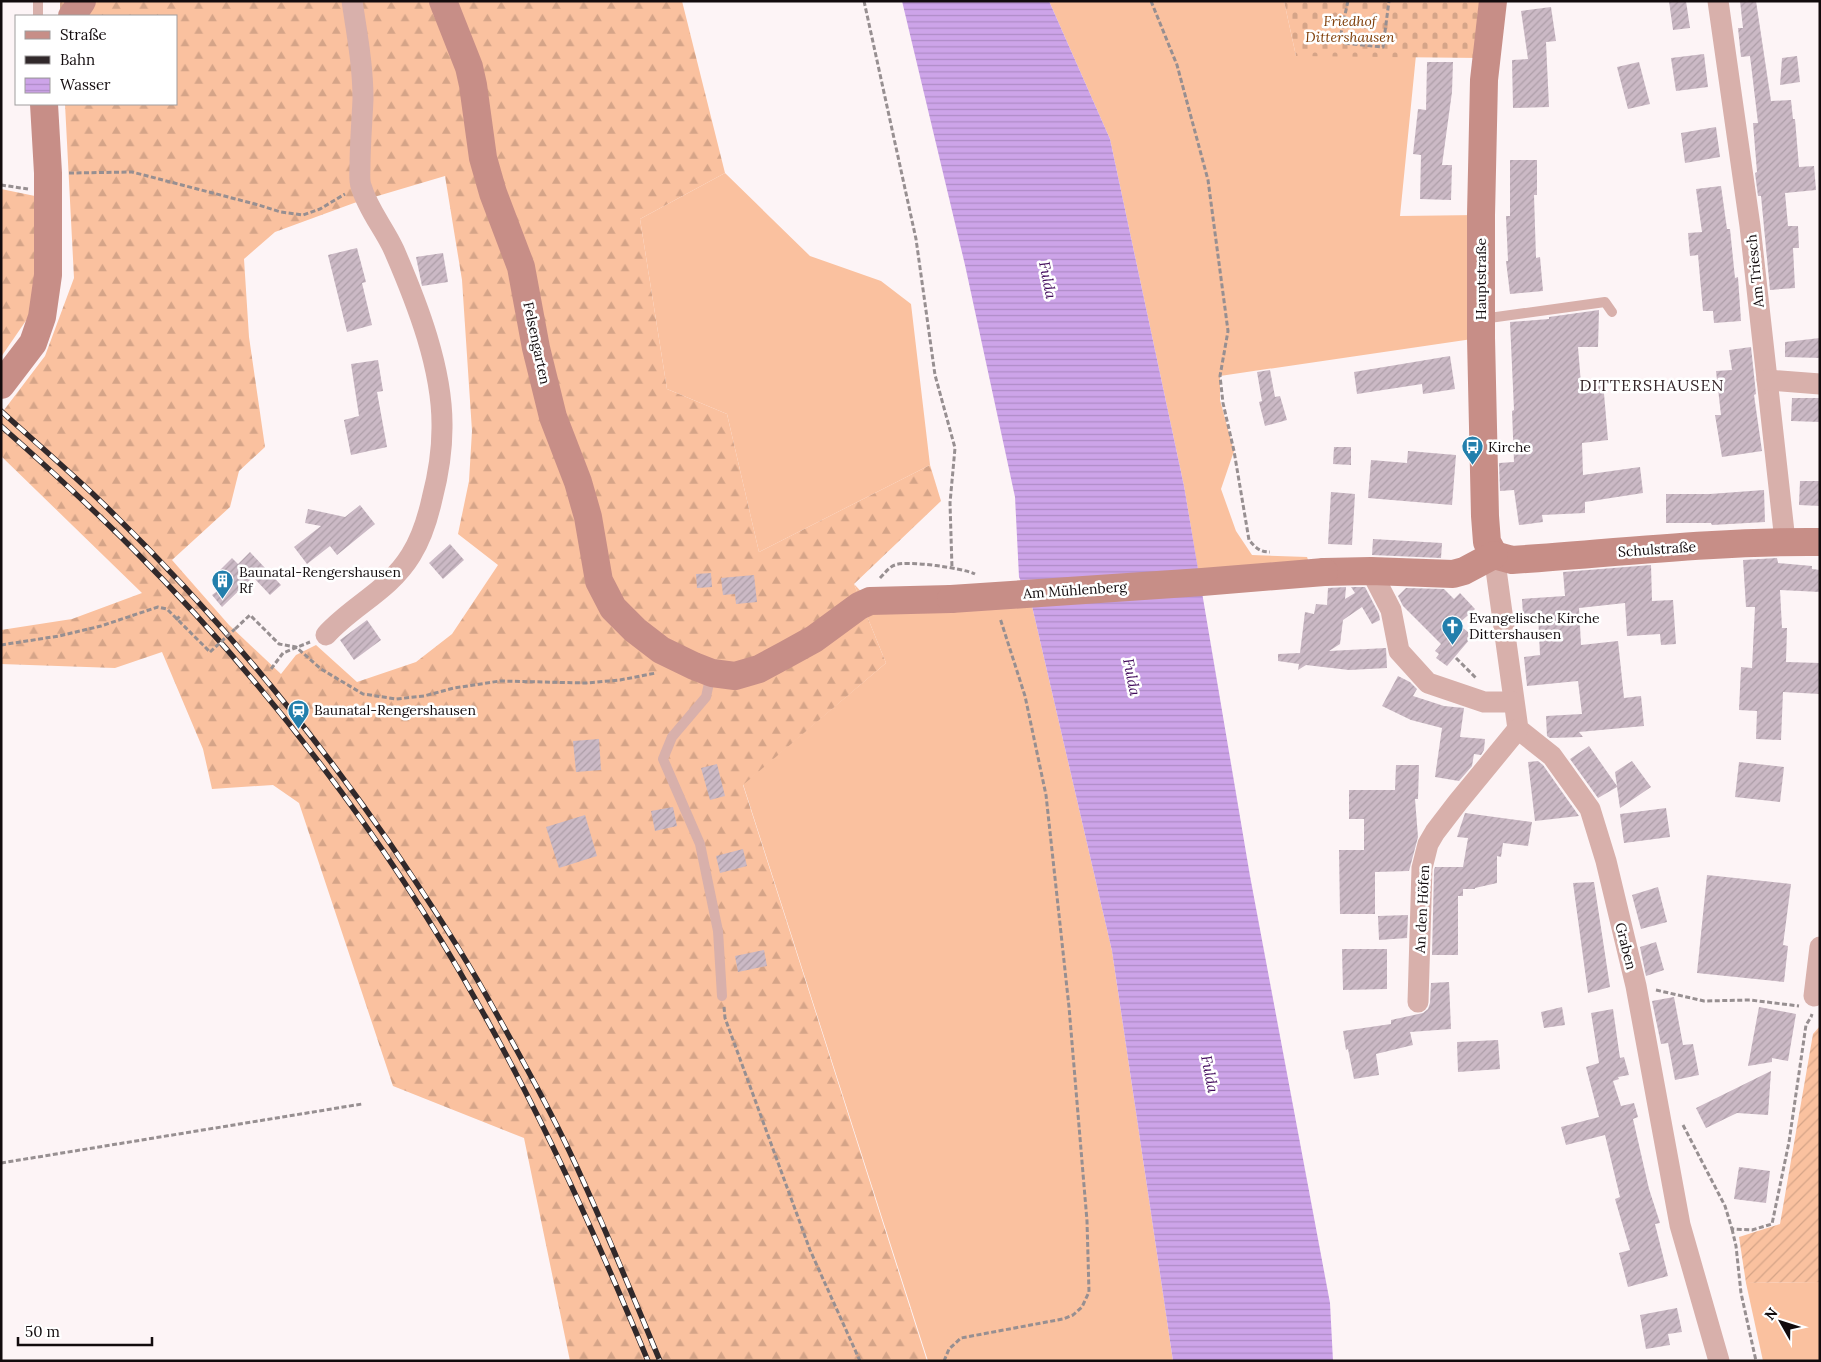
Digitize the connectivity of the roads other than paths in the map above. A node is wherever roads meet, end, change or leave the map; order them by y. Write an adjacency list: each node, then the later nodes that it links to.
1 (38, 1): 7 (lane)
2 (82, 1): 8 (street)
3 (352, 1): 19 (street)
4 (443, 1): 20 (street, Felsengarten)
5 (1493, 1): 11 (street, Hauptstraße)
6 (1718, 1): 12 (street, Am Triesch)
7 (38, 15)
8 (73, 15)
9 (44, 105): 13 (street)
10 (1612, 312): 11 (lane)
11 (1481, 319): 17 (street, Hauptstraße)
12 (1767, 380): 14 (street); 15 (street, Am Triesch)
13 (2, 384)
14 (1820, 384)
15 (1785, 542): 16 (street, Schulstraße); 17 (street, Schulstraße)
16 (1820, 542)
17 (1494, 556): 18 (street, Am Mühlenberg); 22 (street)
18 (1371, 571): 21 (street, Am Mühlenberg, bridge); 22 (street)
19 (326, 635)
20 (666, 664): 21 (street, Am Mühlenberg)
21 (712, 672): 25 (lane)
22 (1514, 702): 23 (street)
23 (1518, 729): 27 (street, An den Höfen); 28 (street, Graben)
24 (1820, 947): 26 (street)
25 (722, 996)
26 (1809, 1001)
27 (1418, 1002)
28 (1719, 1361)

